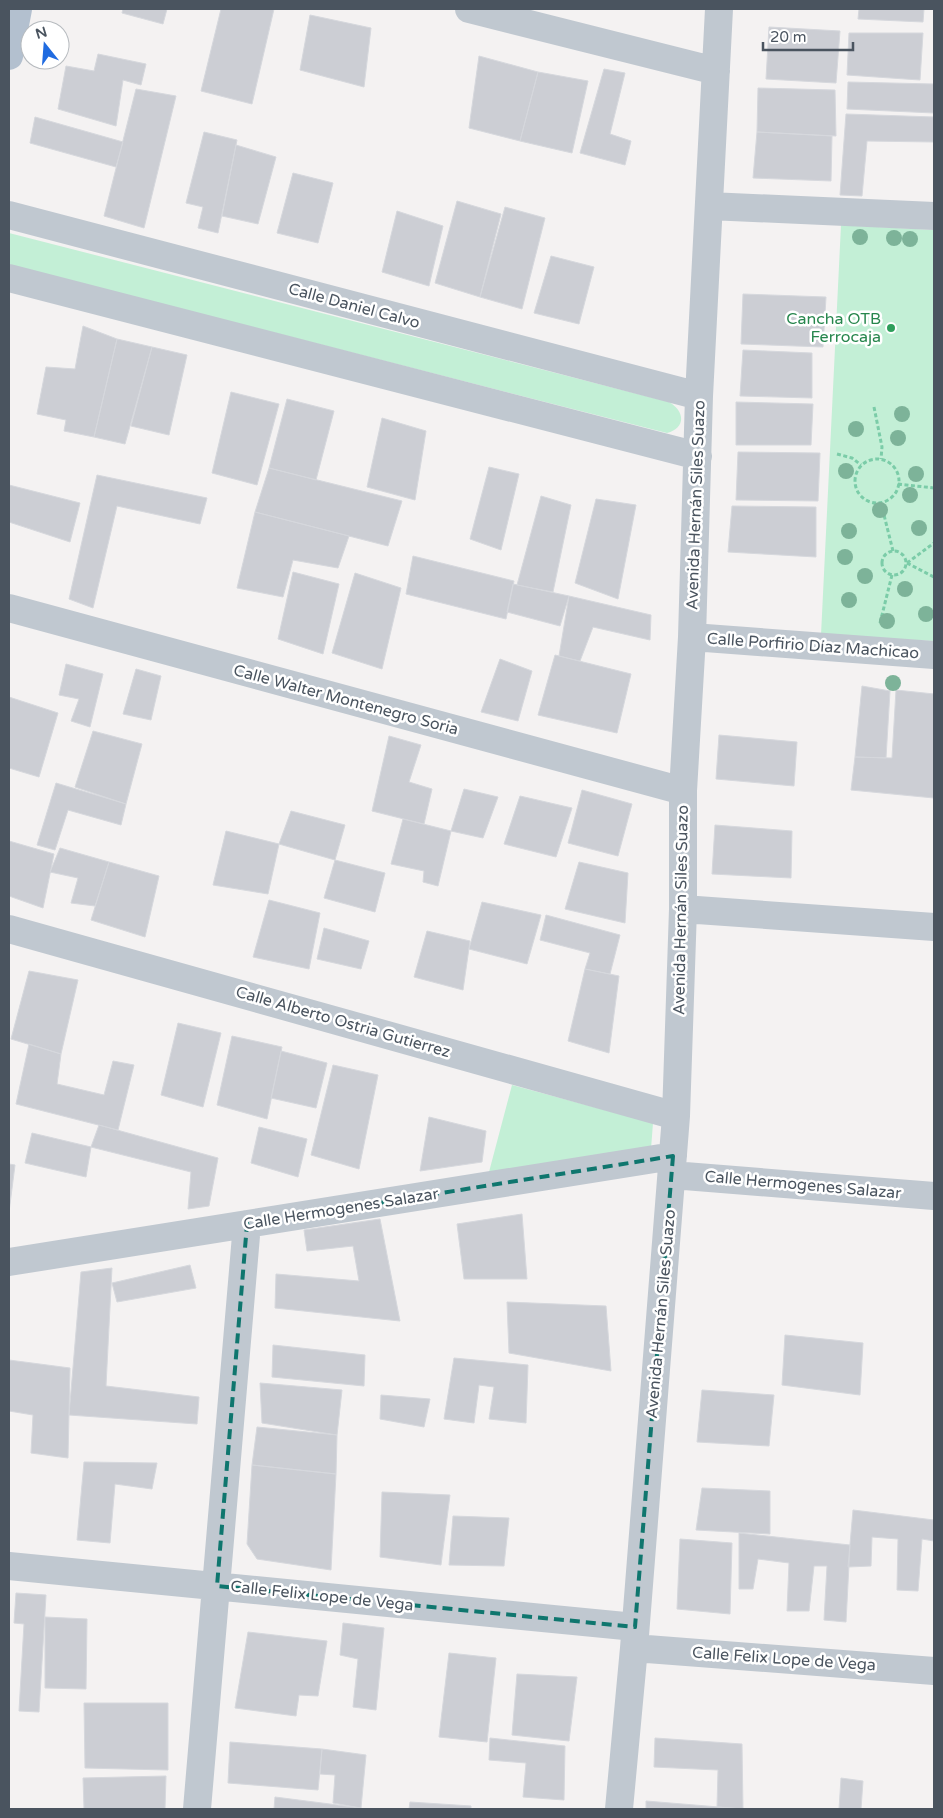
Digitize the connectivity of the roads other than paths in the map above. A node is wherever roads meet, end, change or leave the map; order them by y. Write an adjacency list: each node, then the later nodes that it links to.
1 (18, 9): 4 (main road)
2 (469, 9): 5 (street)
3 (719, 9): 5 (street, Avenida Hernán Siles Suazo)
4 (9, 56)
5 (716, 72): 6 (street, Avenida Hernán Siles Suazo)
6 (709, 206): 8 (street); 10 (street, Avenida Hernán Siles Suazo)
7 (9, 215): 10 (street, Calle Daniel Calvo)
8 (934, 216)
9 (9, 278): 11 (street)
10 (698, 396): 11 (street, Avenida Hernán Siles Suazo)
11 (698, 456): 13 (street, Avenida Hernán Siles Suazo)
12 (9, 608): 15 (street, Calle Walter Montenegro Soria)
13 (692, 637): 14 (street, Calle Porfirio Díaz Machicao); 15 (street, Avenida Hernán Siles Suazo)
14 (934, 655)
15 (683, 791): 16 (street, Avenida Hernán Siles Suazo)
16 (684, 908): 17 (street); 19 (street, Avenida Hernán Siles Suazo)
17 (934, 927)
18 (9, 929): 19 (street, Calle Alberto Ostria Gutierrez)
19 (676, 1116): 20 (street, Avenida Hernán Siles Suazo)
20 (673, 1166): 21 (street, Calle Hermogenes Salazar); 22 (street, Calle Hermogenes Salazar); 26 (street, Avenida Hernán Siles Suazo)
21 (934, 1196)
22 (247, 1224): 23 (street, Calle Hermogenes Salazar); 25 (street)
23 (9, 1262)
24 (9, 1566): 25 (street, Calle Felix Lope de Vega)
25 (217, 1586): 26 (street, Calle Felix Lope de Vega); 28 (street)
26 (634, 1637): 27 (street, Calle Felix Lope de Vega); 29 (street, Avenida Hernán Siles Suazo)
27 (934, 1671)
28 (197, 1809)
29 (619, 1809)

